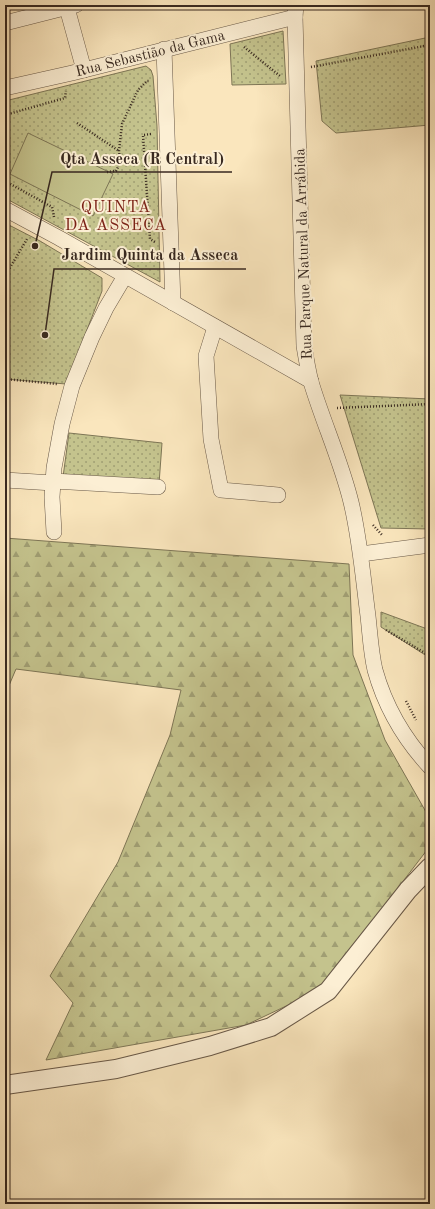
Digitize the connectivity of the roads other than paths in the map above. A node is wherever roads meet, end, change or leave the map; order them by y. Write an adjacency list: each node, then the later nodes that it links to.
1 (72, 6): 3 (street); 5 (street)
2 (296, 11): 4 (street, Rua Sebastião da Gama); 11 (street, Rua Parque Natural da Arrábida)
3 (5, 23)
4 (164, 49): 5 (street, Rua Sebastião da Gama); 9 (street)
5 (84, 70): 6 (street, Rua Sebastião da Gama)
6 (5, 88)
7 (5, 210): 8 (street)
8 (125, 276): 9 (street); 13 (street)
9 (174, 303): 10 (street)
10 (215, 327): 11 (street); 15 (street)
11 (311, 381): 18 (street, Rua Parque Natural da Arrábida)
12 (5, 480): 13 (street)
13 (53, 482): 14 (street); 16 (street)
14 (158, 487)
15 (278, 495)
16 (54, 532)
17 (430, 545): 18 (street)
18 (360, 554): 19 (street, Rua Parque Natural da Arrábida)
19 (430, 767)
20 (430, 867): 21 (street)
21 (5, 1085)

